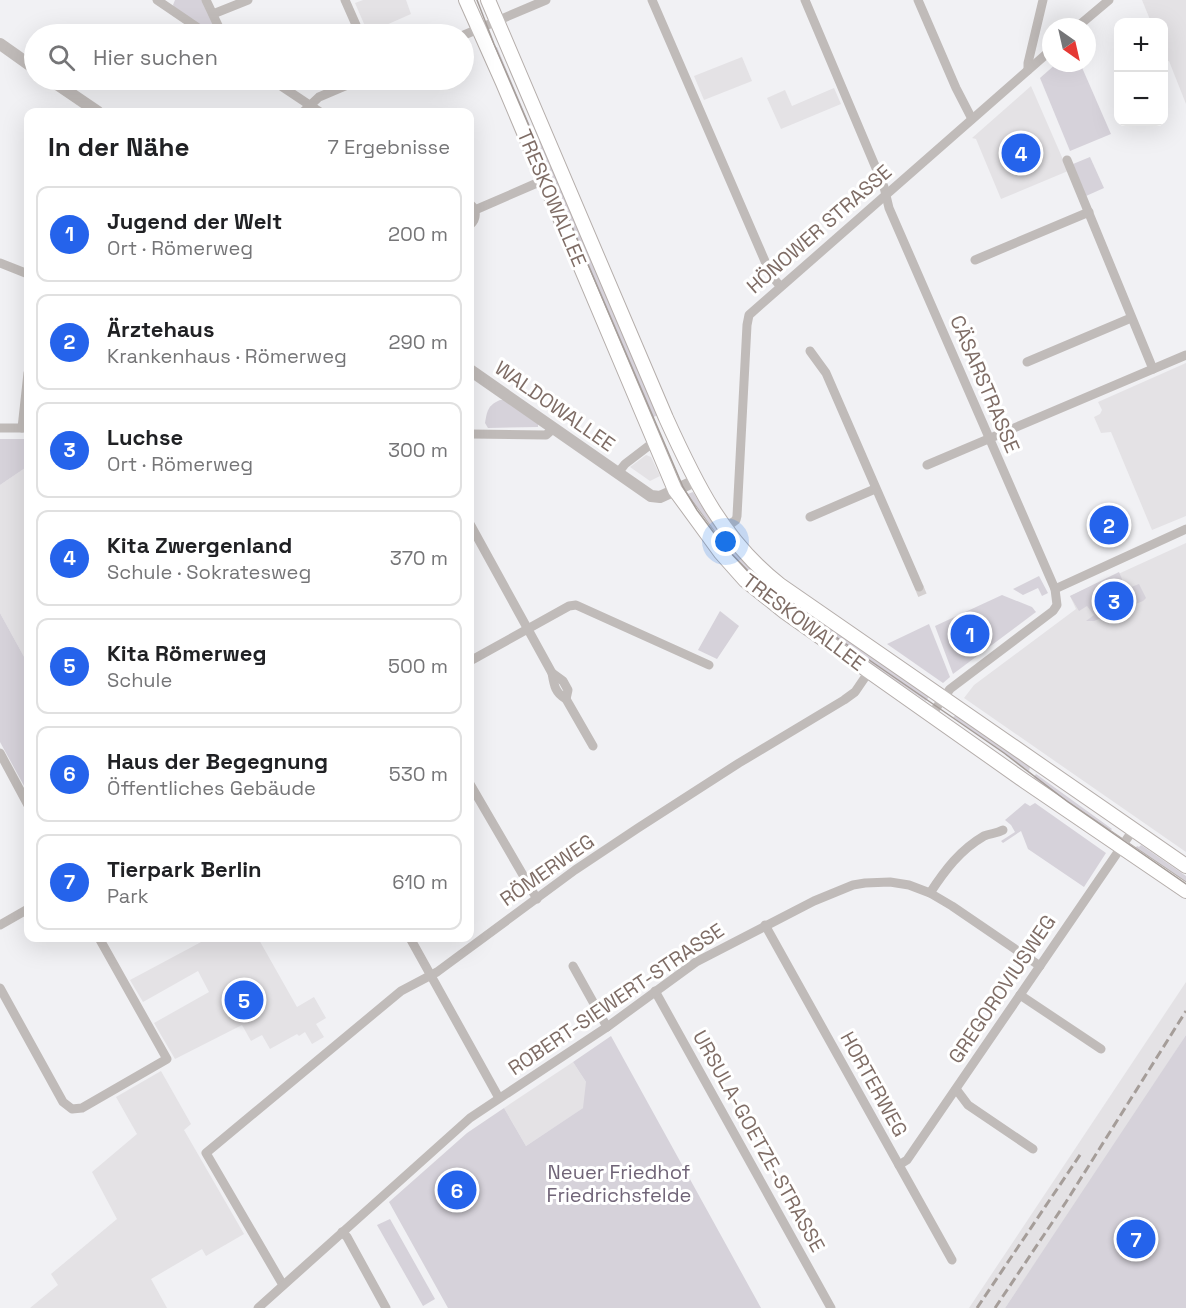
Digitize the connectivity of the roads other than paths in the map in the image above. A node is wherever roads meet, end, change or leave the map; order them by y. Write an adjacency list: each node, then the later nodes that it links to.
1 (206, 0): 13 (street)
2 (248, 0): 13 (street)
3 (345, 0): 18 (street)
4 (466, 0): 19 (main road, TRESKOWALLEE)
5 (488, 0): 15 (main road, TRESKOWALLEE)
6 (546, 0): 15 (street)
7 (652, 0): 40 (street)
8 (805, 0): 34 (street, CÄSARSTRASSE)
9 (918, 0): 31 (street)
10 (1043, 0): 24 (street)
11 (1109, 0): 14 (street)
12 (161, 1): 16 (street)
13 (213, 14): 17 (street)
14 (1088, 18)
15 (497, 21): 19 (street); 55 (main road, TRESKOWALLEE)
16 (193, 24)
17 (218, 24)
18 (356, 24)
19 (479, 28): 20 (street); 33 (main road, TRESKOWALLEE)
20 (474, 30)
21 (0, 44): 23 (street)
22 (1042, 58): 24 (street, HÖNOWER STRASSE)
23 (24, 61)
24 (1028, 70): 31 (street, HÖNOWER STRASSE)
25 (66, 90): 28 (street)
26 (284, 90): 29 (street)
27 (335, 90): 30 (street)
28 (92, 108)
29 (305, 108)
30 (307, 108)
31 (972, 119): 34 (street, HÖNOWER STRASSE)
32 (1067, 160): 36 (street)
33 (544, 180): 35 (street); 52 (main road, TRESKOWALLEE)
34 (886, 193): 40 (street, HÖNOWER STRASSE); 51 (street, CÄSARSTRASSE)
35 (474, 206)
36 (1089, 212): 37 (street); 41 (street)
37 (975, 260)
38 (0, 263): 39 (street)
39 (24, 272)
40 (780, 286): 59 (street, HÖNOWER STRASSE)
41 (1131, 318): 44 (street); 45 (street)
42 (810, 351): 56 (street)
43 (1186, 355): 45 (street)
44 (1026, 362)
45 (1153, 369): 51 (street)
46 (474, 373): 49 (street, WALDOWALLEE)
47 (0, 428): 48 (street)
48 (24, 428)
49 (554, 428): 50 (street); 54 (street, WALDOWALLEE)
50 (474, 434)
51 (989, 438): 53 (street); 63 (street, CÄSARSTRASSE)
52 (655, 441): 54 (street, WALDOWALLEE); 57 (main road, TRESKOWALLEE)
53 (927, 465)
54 (618, 473): 57 (street, WALDOWALLEE)
55 (695, 481): 57 (street, WALDOWALLEE); 59 (main road, TRESKOWALLEE)
56 (875, 489): 58 (street); 62 (street)
57 (675, 490): 67 (main road, TRESKOWALLEE)
58 (810, 517)
59 (725, 528): 68 (main road, TRESKOWALLEE)
60 (1186, 529): 63 (street)
61 (474, 531): 64 (street)
62 (919, 587)
63 (1054, 589): 68 (street)
64 (528, 629): 65 (street); 66 (street); 70 (street)
65 (474, 659)
66 (710, 665)
67 (870, 670): 69 (main road, TRESKOWALLEE); 80 (street, RÖMERWEG)
68 (943, 699): 69 (street); 75 (main road, TRESKOWALLEE)
69 (931, 715): 76 (main road, TRESKOWALLEE)
70 (593, 746)
71 (0, 753): 73 (street)
72 (474, 791): 80 (street)
73 (24, 798)
74 (1003, 830): 79 (street)
75 (1133, 830): 76 (street, GREGOROVIUSWEG); 77 (main road, TRESKOWALLEE)
76 (1121, 847): 78 (main road, TRESKOWALLEE); 87 (street, GREGOROVIUSWEG)
77 (1186, 866)
78 (1186, 891)
79 (930, 892): 83 (street, ROBERT-SIEWERT-STRASSE); 87 (street, ROBERT-SIEWERT-STRASSE)
80 (537, 899): 88 (street, RÖMERWEG)
81 (24, 911): 82 (street)
82 (0, 925)
83 (765, 925): 90 (street, ROBERT-SIEWERT-STRASSE); 97 (street, HORTERWEG)
84 (101, 942): 89 (street)
85 (412, 942): 88 (street)
86 (573, 966): 92 (street)
87 (1040, 966): 91 (street, GREGOROVIUSWEG)
88 (430, 976): 95 (street); 100 (street, RÖMERWEG)
89 (0, 988)
90 (655, 991): 92 (street, ROBERT-SIEWERT-STRASSE); 103 (street, URSULA-GOETZE-STRASSE)
91 (1020, 995): 93 (street); 94 (street, GREGOROVIUSWEG)
92 (607, 1026): 95 (street, ROBERT-SIEWERT-STRASSE)
93 (1101, 1049)
94 (956, 1089): 96 (street); 97 (street, GREGOROVIUSWEG)
95 (499, 1098): 98 (street, ROBERT-SIEWERT-STRASSE)
96 (1033, 1149)
97 (899, 1165): 99 (street, HORTERWEG)
98 (342, 1232): 100 (street, ROBERT-SIEWERT-STRASSE); 102 (street)
99 (952, 1260)
100 (283, 1285): 101 (street, ROBERT-SIEWERT-STRASSE)
101 (258, 1308)
102 (386, 1308)
103 (831, 1308)

